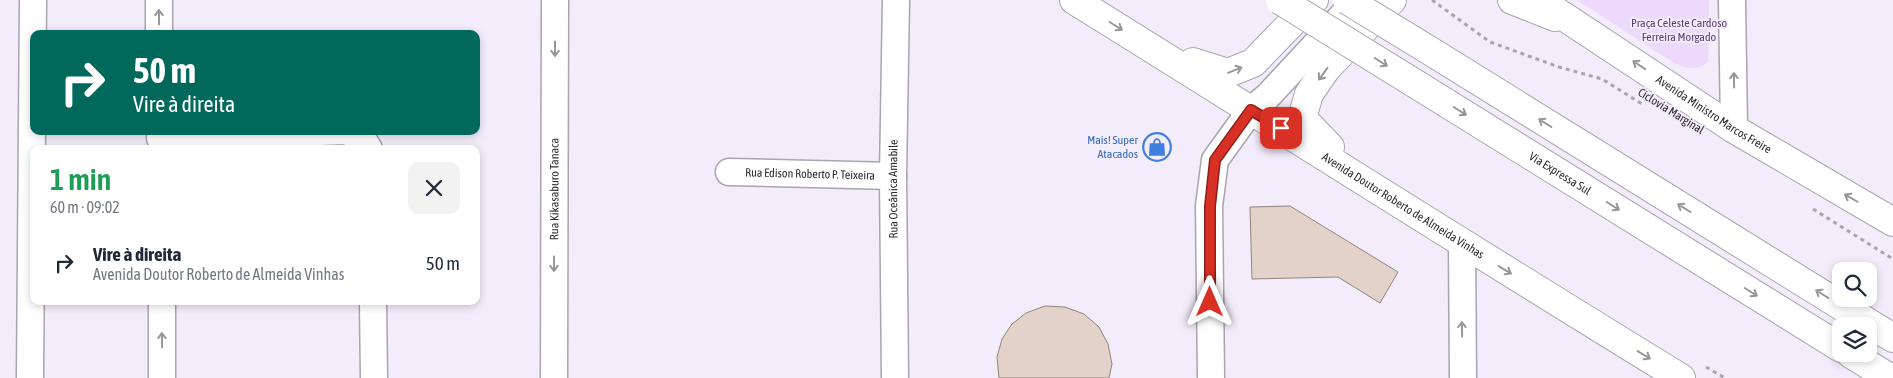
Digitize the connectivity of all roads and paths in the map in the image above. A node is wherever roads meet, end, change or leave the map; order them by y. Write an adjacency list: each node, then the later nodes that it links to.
1 (33, 0): 16 (street)
2 (159, 0): 17 (street, one-way to 2)
3 (555, 0): 42 (street, Rua Kikasaburo Tanaca, one-way to 42)
4 (896, 0): 28 (street, Rua Oceânica Amabile)
5 (1074, 0): 18 (main road, Avenida Doutor Roberto de Almeida Vinhas, one-way to 18)
6 (1280, 0): 37 (main road, Via Expressa Sul, one-way to 37, bridge)
7 (1314, 0): 18 (main road, one-way to 7)
8 (1347, 0): 36 (main road, one-way to 8, bridge)
9 (1357, 0): 20 (street)
10 (1392, 0): 27 (main road, one-way to 27)
11 (1432, 0): 19 (path, Ciclovia Marginal)
12 (1512, 0): 15 (main road)
13 (1539, 0): 15 (main road, Avenida Ministro Marcos Freire)
14 (1732, 0): 21 (street, one-way to 14)
15 (1580, 26): 21 (main road, Avenida Ministro Marcos Freire, one-way to 15)
16 (33, 30)
17 (159, 30)
18 (1156, 50): 20 (main road, Avenida Doutor Roberto de Almeida Vinhas)
19 (1644, 104)
20 (1251, 110): 27 (main road, Avenida Doutor Roberto de Almeida Vinhas); 44 (street)
21 (1734, 129): 30 (main road, Avenida Ministro Marcos Freire, one-way to 21)
22 (253, 135): 24 (street)
23 (353, 135): 25 (street)
24 (160, 139)
25 (366, 143)
26 (729, 172): 28 (street, Rua Edison Roberto P. Teixeira)
27 (1356, 174): 31 (main road, Avenida Doutor Roberto de Almeida Vinhas)
28 (893, 176): 43 (street, Rua Oceânica Amabile)
29 (1810, 207): 32 (path)
30 (1893, 222)
31 (1462, 244): 45 (street, one-way to 31); 46 (main road, Avenida Doutor Roberto de Almeida Vinhas, one-way to 46)
32 (1893, 259)
33 (31, 305): 39 (street)
34 (162, 305): 40 (street, one-way to 34)
35 (373, 305): 41 (street)
36 (1893, 338)
37 (1832, 342)
38 (1864, 362): 47 (main road)
39 (30, 378)
40 (162, 378)
41 (374, 378)
42 (554, 378)
43 (895, 378)
44 (1211, 378)
45 (1463, 378)
46 (1681, 378)
47 (1890, 378)

